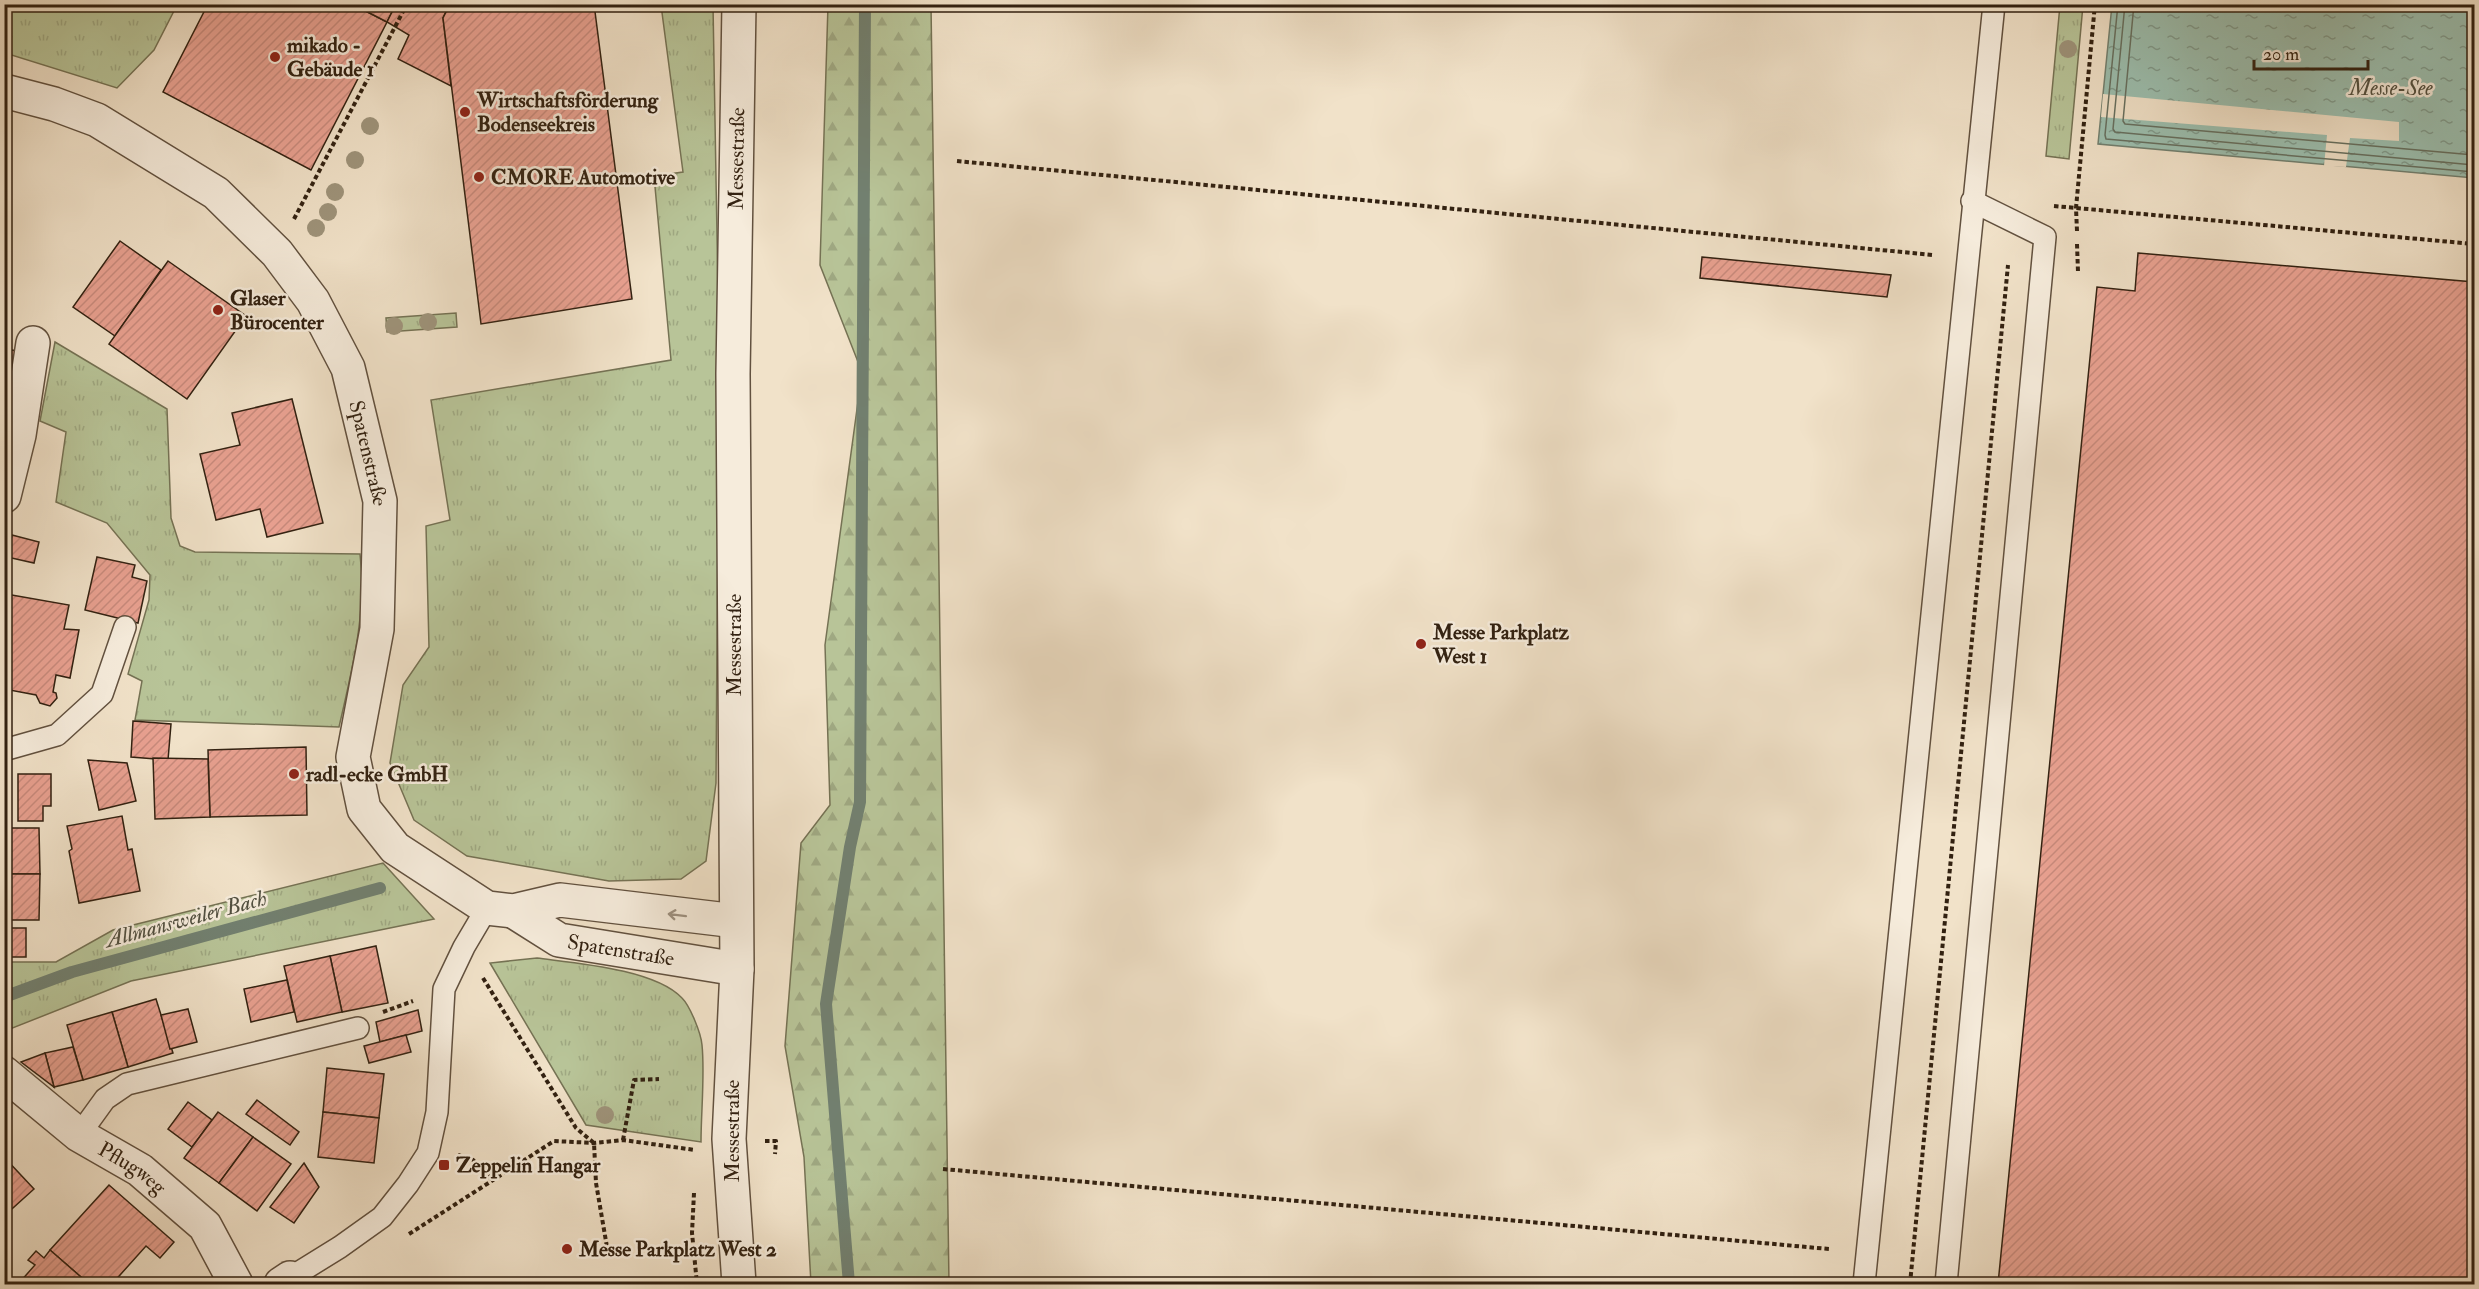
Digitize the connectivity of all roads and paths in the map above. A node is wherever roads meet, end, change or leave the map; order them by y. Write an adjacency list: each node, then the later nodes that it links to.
1 (407, 4): 11 (path)
2 (739, 4): 19 (street, Messestraße)
3 (1994, 4): 7 (lane)
4 (2095, 4): 9 (path)
5 (4, 91): 11 (street, Spatenstraße)
6 (957, 161): 12 (path)
7 (1972, 201): 41 (lane); 43 (lane)
8 (2053, 206): 9 (path)
9 (2076, 208): 10 (path)
10 (2475, 244)
11 (277, 253): 18 (street, Spatenstraße)
12 (1933, 255)
13 (2008, 264): 42 (path)
14 (33, 343): 15 (street)
15 (4, 496)
16 (125, 627): 17 (lane)
17 (4, 750)
18 (500, 910): 19 (street, Spatenstraße, one-way to 18); 20 (lane); 21 (street, Spatenstraße)
19 (736, 921): 21 (street, Messestraße)
20 (464, 947): 22 (lane); 29 (path)
21 (736, 969): 27 (street, Messestraße)
22 (444, 989): 23 (path); 30 (lane)
23 (358, 1028): 26 (lane)
24 (4, 1074): 26 (street, Pflugweg)
25 (659, 1078): 28 (path)
26 (79, 1135): 38 (street, Pflugweg)
27 (729, 1139): 28 (path); 40 (street, Messestraße)
28 (623, 1140): 29 (path)
29 (594, 1143): 32 (path); 36 (path)
30 (429, 1144): 32 (path); 37 (lane)
31 (943, 1169): 35 (path)
32 (493, 1180): 34 (path)
33 (694, 1186): 39 (path)
34 (404, 1238)
35 (1829, 1249)
36 (608, 1253)
37 (285, 1281)
38 (236, 1284)
39 (697, 1284)
40 (739, 1284)
41 (1864, 1284)
42 (1910, 1284)
43 (1946, 1284)

